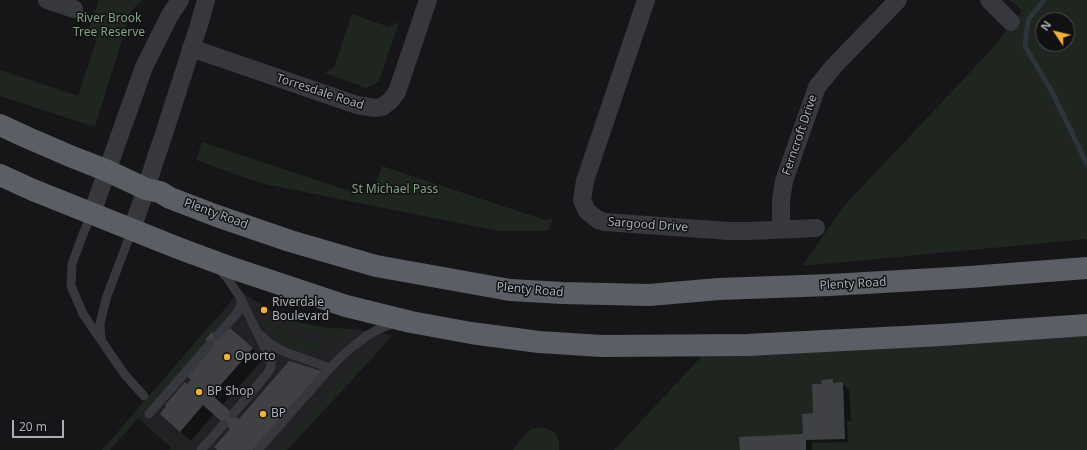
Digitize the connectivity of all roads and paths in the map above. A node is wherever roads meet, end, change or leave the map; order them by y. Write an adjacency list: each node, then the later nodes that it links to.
1 (47, 0): 8 (street)
2 (180, 0): 12 (street)
3 (206, 0): 10 (street)
4 (428, 0): 10 (street, Torresdale Road)
5 (646, 0): 18 (street, Sargood Drive)
6 (898, 0): 18 (street, Ferncroft Drive)
7 (988, 0): 9 (street)
8 (74, 9)
9 (1011, 22)
10 (191, 48): 14 (street)
11 (0, 124): 12 (highway, Plenty Road)
12 (108, 171): 14 (highway, Plenty Road); 15 (street)
13 (0, 175): 15 (highway)
14 (146, 189): 17 (street); 20 (highway, Plenty Road)
15 (92, 214): 17 (highway); 26 (lane)
16 (816, 228): 18 (street, Sargood Drive)
17 (132, 229): 19 (highway); 26 (lane)
18 (781, 229)
19 (211, 260): 21 (lane); 22 (highway)
20 (1087, 268)
21 (242, 301): 24 (lane); 25 (lane)
22 (403, 320): 23 (highway); 28 (lane)
23 (1087, 325)
24 (255, 328): 28 (lane); 31 (lane)
25 (217, 336)
26 (101, 339): 29 (lane)
27 (210, 344): 30 (lane)
28 (330, 368): 34 (lane)
29 (144, 396)
30 (148, 414)
31 (233, 414)
32 (224, 424): 33 (lane)
33 (201, 450)
34 (258, 450)

